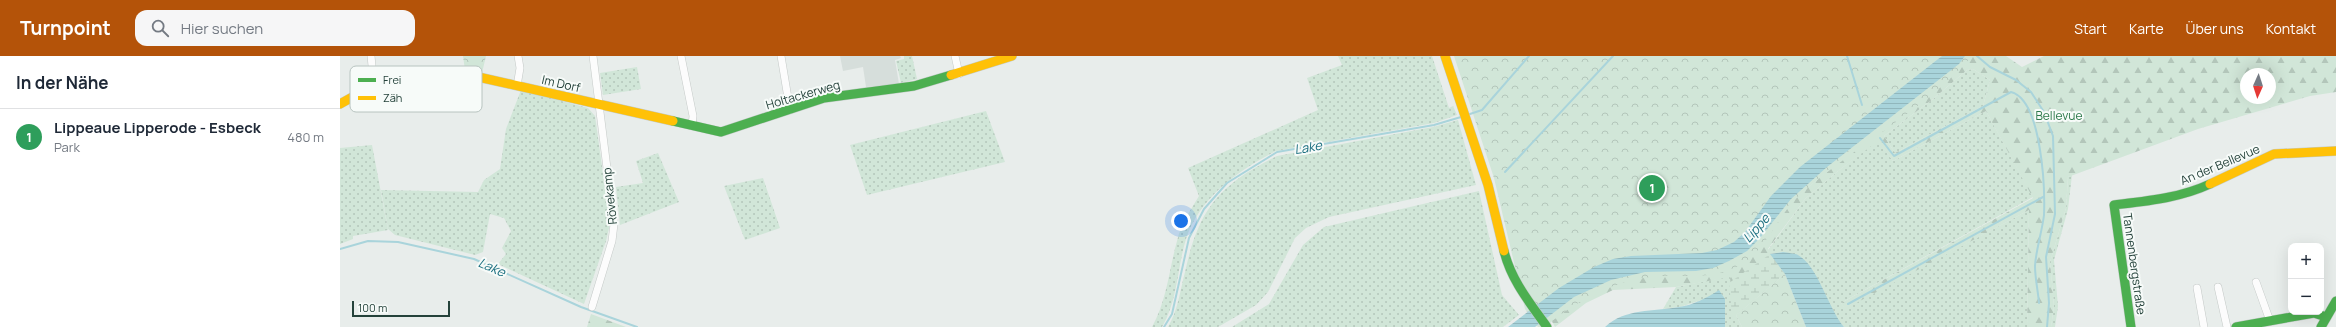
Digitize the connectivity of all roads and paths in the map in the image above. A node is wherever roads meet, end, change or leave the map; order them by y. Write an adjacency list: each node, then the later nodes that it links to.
1 (371, 56): 9 (street)
2 (518, 56): 12 (street)
3 (593, 56): 15 (street, Rövekamp)
4 (681, 56): 17 (street)
5 (781, 56): 16 (street)
6 (955, 56): 10 (street)
7 (1012, 56): 10 (street, Holtackerweg)
8 (1446, 56): 27 (street)
9 (372, 66)
10 (959, 74): 16 (street, Holtackerweg)
11 (482, 78): 12 (street, Im Dorf)
12 (517, 86): 15 (street, Im Dorf)
13 (350, 98): 14 (street, Im Dorf)
14 (340, 104)
15 (600, 106): 17 (street, Holtackerweg); 24 (street, Rövekamp)
16 (790, 110): 17 (street, Holtackerweg)
17 (692, 126)
18 (2336, 151): 19 (street, An der Bellevue)
19 (2114, 205): 28 (street, Tannenbergstraße)
20 (2256, 282): 26 (street)
21 (2218, 287): 30 (street)
22 (2197, 288): 29 (street)
23 (2336, 301): 25 (street)
24 (592, 307)
25 (2326, 318): 26 (street); 32 (street)
26 (2270, 321): 31 (street)
27 (1547, 327)
28 (2131, 327)
29 (2204, 327)
30 (2227, 327)
31 (2236, 327)
32 (2321, 327)

